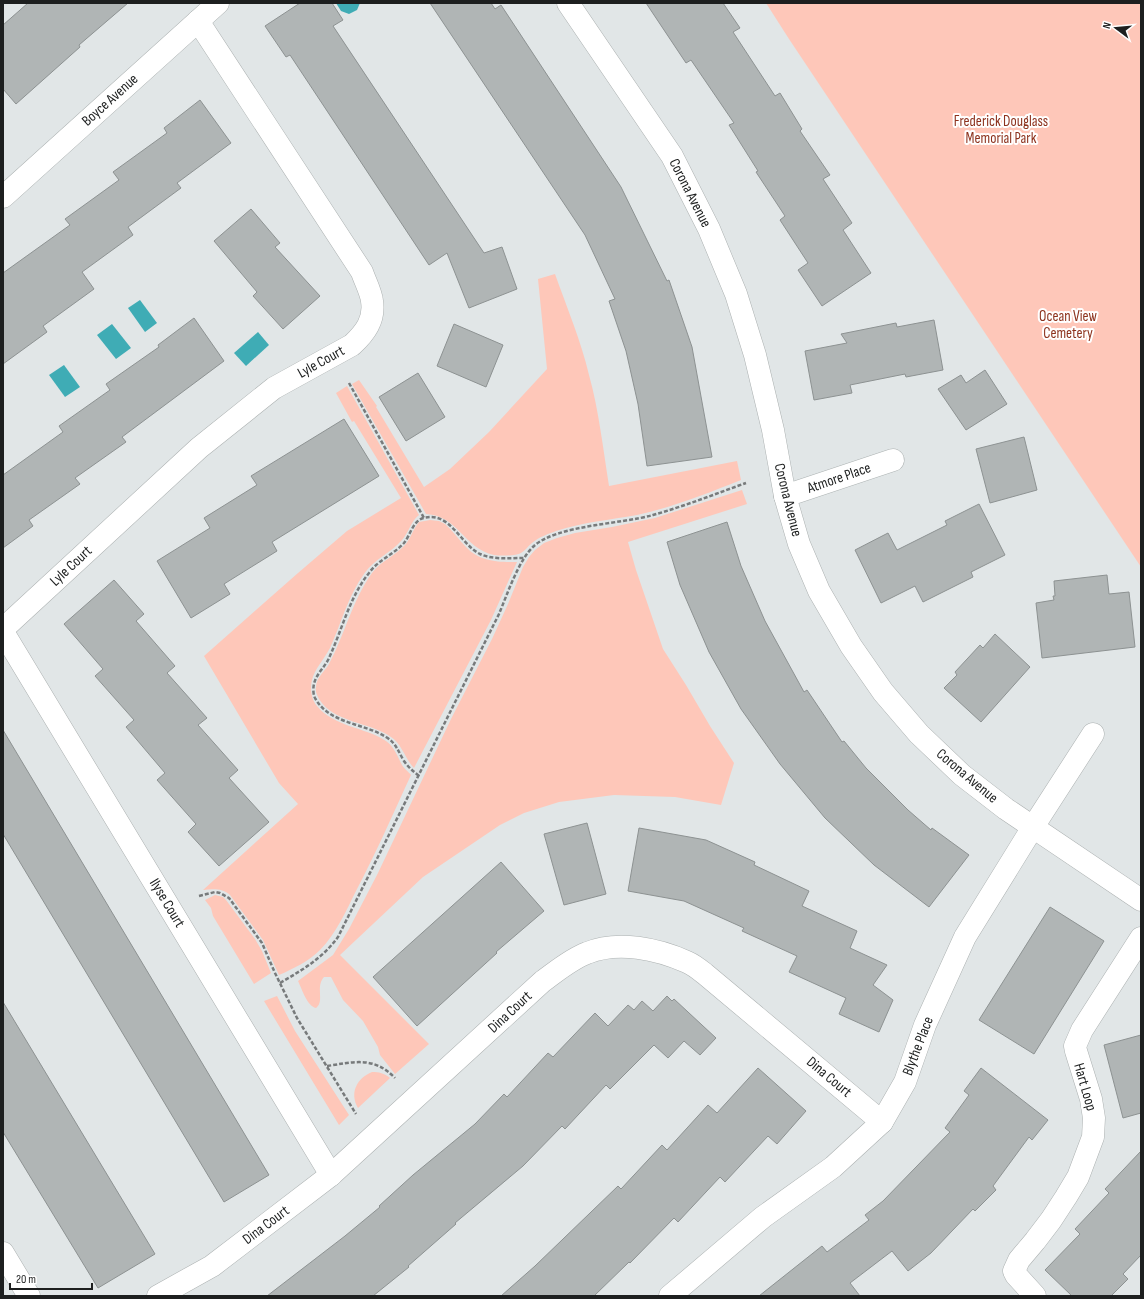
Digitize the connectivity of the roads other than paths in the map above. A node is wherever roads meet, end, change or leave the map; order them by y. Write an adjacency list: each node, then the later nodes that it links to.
1 (218, 3): 3 (street, Boyce Avenue)
2 (568, 3): 6 (street, Corona Avenue)
3 (198, 21): 4 (street, Boyce Avenue); 7 (street, Lyle Court)
4 (3, 197)
5 (893, 460): 6 (street, Atmore Place)
6 (784, 496): 9 (street, Corona Avenue)
7 (3, 630): 13 (street, Ilyse Court)
8 (1093, 734): 9 (street, Blythe Place)
9 (1033, 827): 10 (street, Corona Avenue); 12 (street, Blythe Place)
10 (1141, 900)
11 (1141, 938): 18 (street, Hart Loop)
12 (882, 1122): 13 (street, Dina Court); 17 (street, Blythe Place)
13 (331, 1175): 16 (street, Dina Court)
14 (3, 1253): 15 (street)
15 (29, 1296)
16 (158, 1296)
17 (670, 1296)
18 (1035, 1296)

